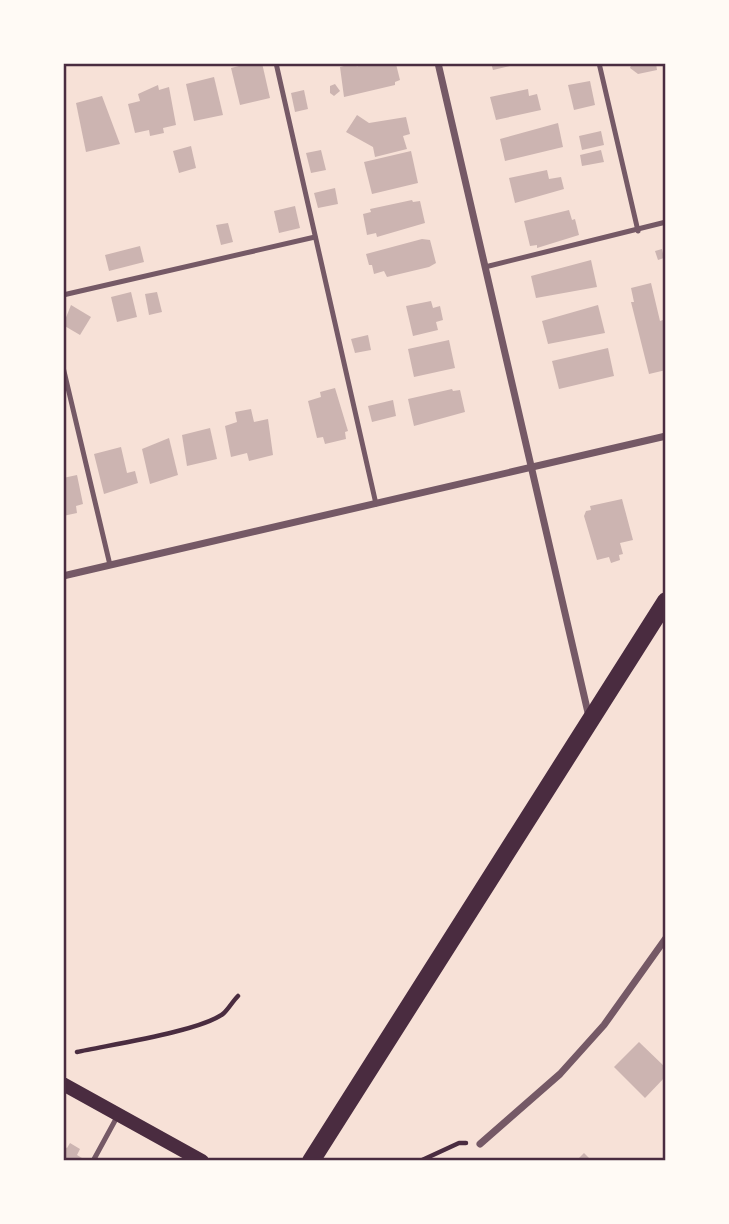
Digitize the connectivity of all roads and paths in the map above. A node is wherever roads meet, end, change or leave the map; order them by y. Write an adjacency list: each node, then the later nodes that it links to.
1 (275, 63): 6 (lane)
2 (438, 63): 7 (street)
3 (599, 63): 5 (lane)
4 (666, 222): 5 (lane)
5 (638, 231): 7 (lane)
6 (315, 237): 8 (lane); 12 (lane)
7 (485, 267): 11 (street)
8 (63, 295)
9 (63, 367): 13 (lane)
10 (666, 436): 11 (street)
11 (529, 469): 12 (street); 16 (street)
12 (376, 504): 13 (street)
13 (110, 565): 14 (street)
14 (63, 576)
15 (666, 601): 16 (main road)
16 (590, 720): 25 (main road)
17 (666, 938): 22 (street)
18 (238, 996): 19 (path)
19 (77, 1052)
20 (63, 1084): 21 (main road)
21 (118, 1115): 23 (lane); 24 (main road)
22 (481, 1144): 26 (path)
23 (93, 1161)
24 (202, 1161)
25 (311, 1161)
26 (420, 1161)

